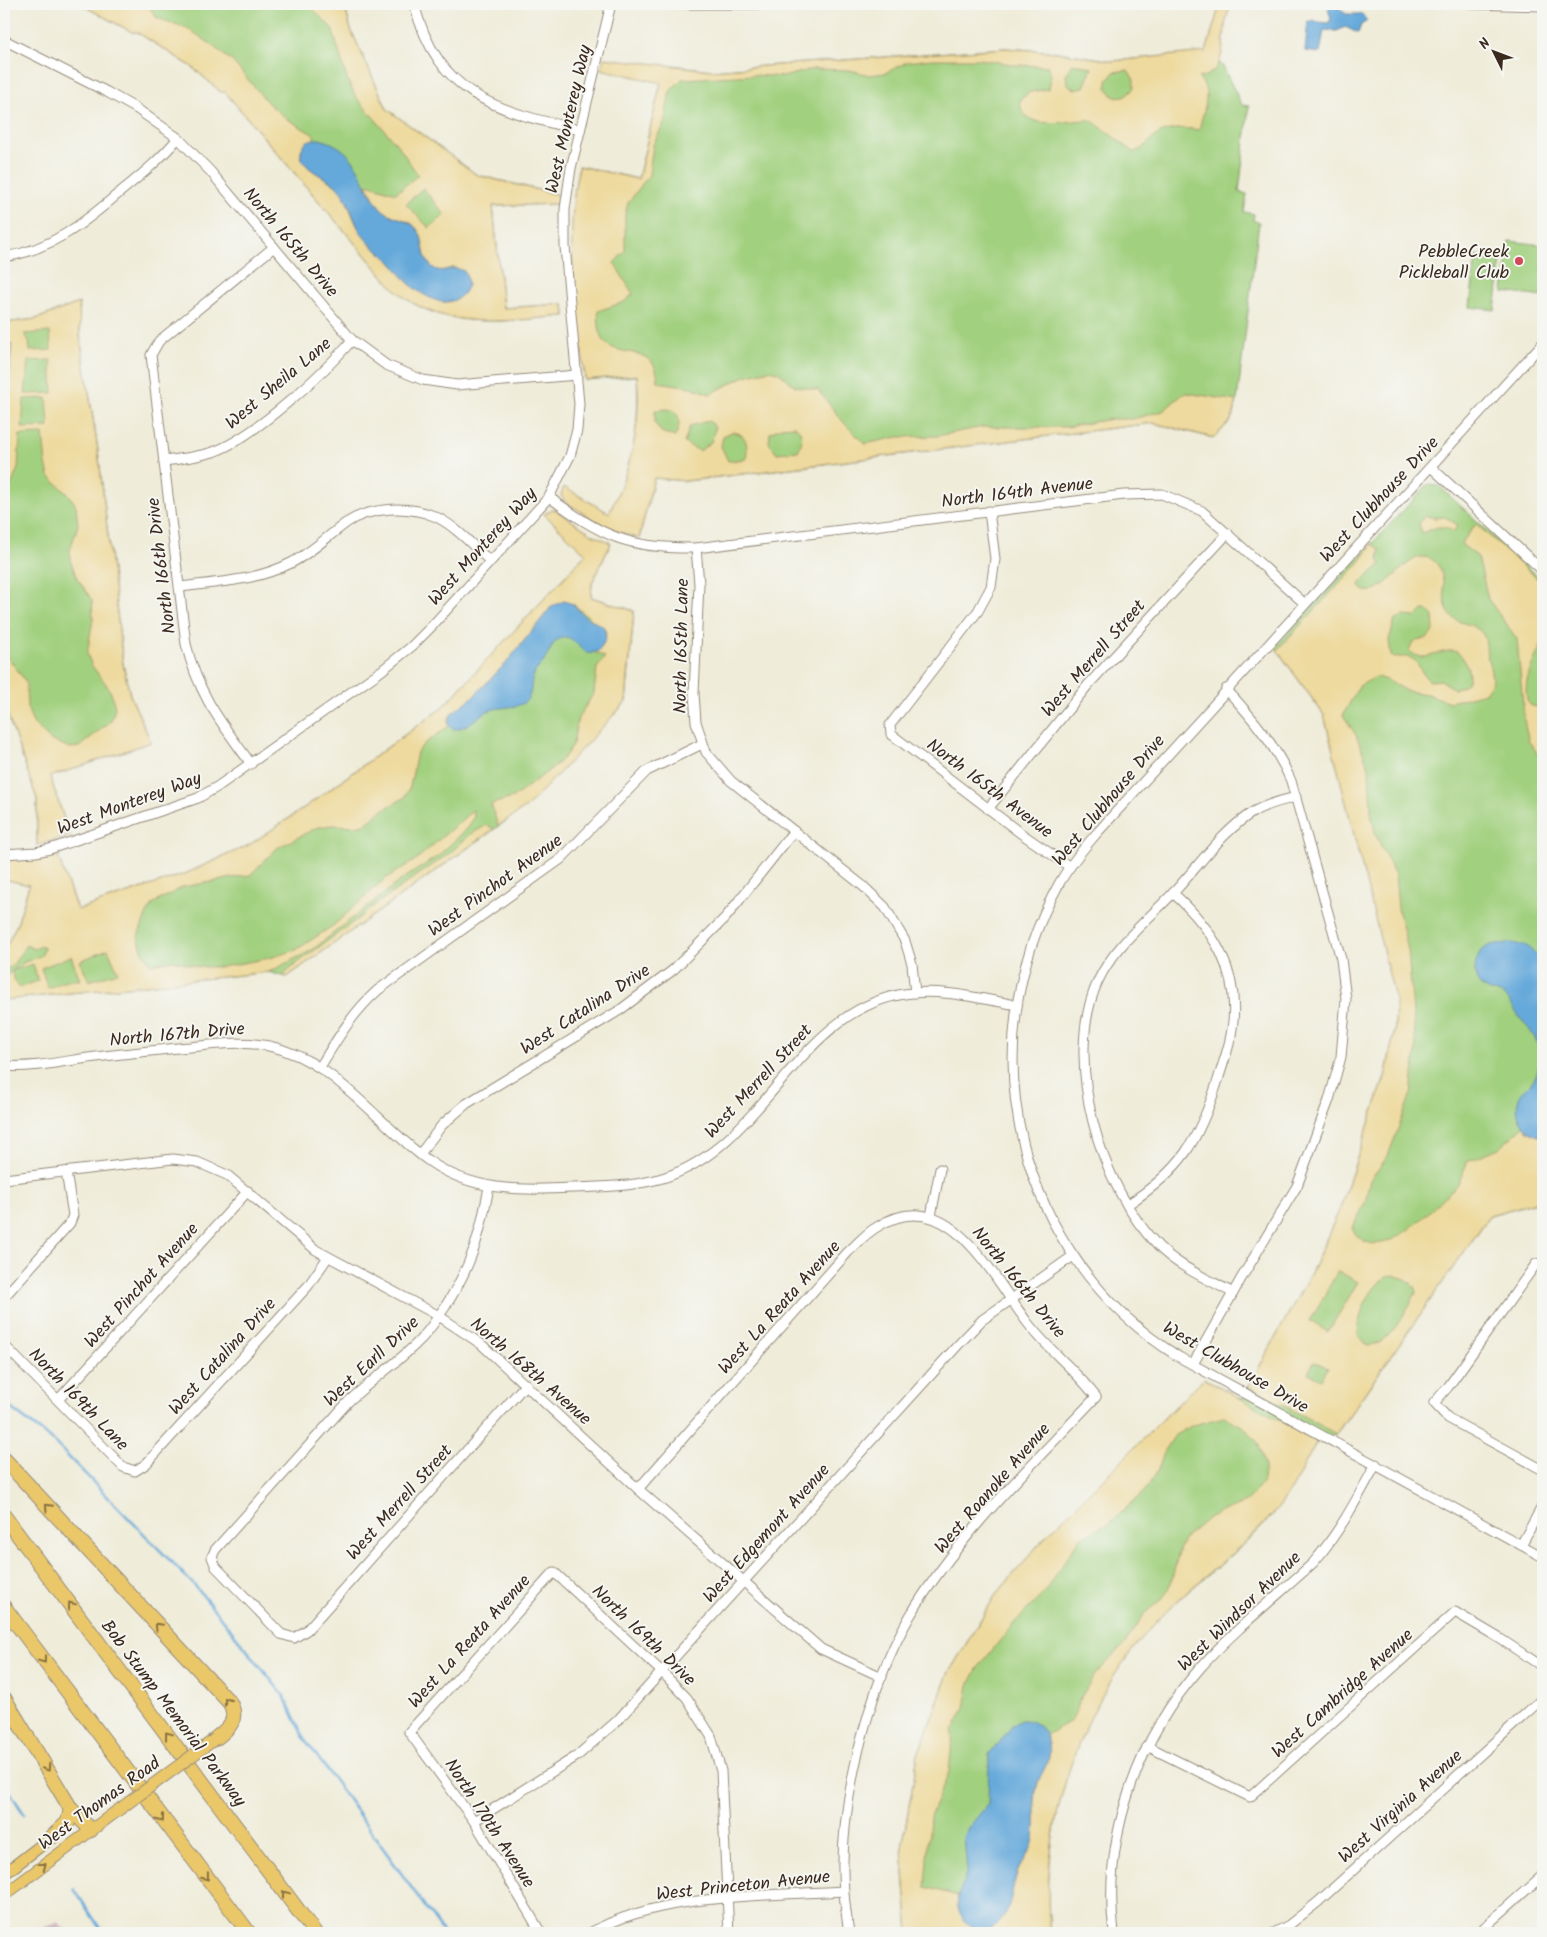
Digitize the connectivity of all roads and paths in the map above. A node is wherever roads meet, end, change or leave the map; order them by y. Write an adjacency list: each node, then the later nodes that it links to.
1 (414, 4): 9 (street)
2 (611, 4): 9 (street, West Monterey Way)
3 (688, 4): 4 (street)
4 (745, 4): 5 (street)
5 (758, 4)
6 (1471, 4): 7 (street)
7 (1543, 6)
8 (4, 40): 10 (street, North 165th Drive)
9 (580, 130): 15 (street, West Monterey Way)
10 (178, 138): 11 (street, North 165th Drive); 12 (street)
11 (274, 247): 13 (street, North 165th Drive); 16 (street, North 166th Drive)
12 (4, 257)
13 (352, 340): 15 (street, North 165th Drive); 16 (street, West Sheila Lane)
14 (1543, 343): 17 (street, West Clubhouse Drive)
15 (577, 375): 18 (street, West Monterey Way)
16 (164, 461): 24 (street, North 166th Drive)
17 (1431, 466): 23 (street); 25 (street, West Clubhouse Drive)
18 (549, 496): 21 (street); 22 (street, West Monterey Way)
19 (989, 511): 20 (street, North 164th Avenue); 21 (street, North 164th Avenue); 30 (street, North 165th Avenue)
20 (1228, 533): 25 (street, North 164th Avenue); 30 (street, West Merrell Street)
21 (696, 548): 27 (street, North 165th Lane)
22 (490, 561): 24 (street); 28 (street, West Monterey Way)
23 (1543, 571)
24 (180, 587): 28 (street, North 166th Drive)
25 (1305, 604): 26 (street, West Clubhouse Drive)
26 (1226, 689): 29 (street); 33 (street, West Clubhouse Drive)
27 (702, 744): 31 (street, North 165th Lane); 38 (street, West Pinchot Avenue)
28 (251, 764): 32 (street, West Monterey Way)
29 (1296, 797): 34 (street); 50 (street)
30 (988, 809): 33 (street, North 165th Avenue)
31 (794, 831): 35 (street, North 165th Lane); 39 (street, West Catalina Drive)
32 (4, 854)
33 (1070, 867): 36 (street, West Clubhouse Drive)
34 (1173, 893): 45 (street); 45 (street)
35 (915, 993): 36 (street, West Merrell Street); 43 (street, West Merrell Street)
36 (1017, 1005): 47 (street, West Clubhouse Drive)
37 (4, 1066): 38 (street, North 167th Drive)
38 (320, 1067): 39 (street, North 167th Drive)
39 (420, 1154): 43 (street, North 167th Drive)
40 (940, 1169): 46 (street)
41 (66, 1172): 42 (street, North 168th Avenue); 44 (street, North 168th Avenue); 51 (street)
42 (4, 1179)
43 (489, 1187): 53 (street, West Earll Drive)
44 (248, 1191): 48 (street, North 168th Avenue); 58 (street, West Pinchot Avenue)
45 (1127, 1205): 50 (street)
46 (931, 1216): 52 (street, North 166th Drive); 63 (street, West La Reata Avenue)
47 (1073, 1256): 52 (street, West Edgemont Avenue); 55 (street, West Clubhouse Drive)
48 (328, 1257): 53 (street, North 168th Avenue); 62 (street, West Catalina Drive)
49 (1543, 1263): 61 (street)
50 (1233, 1293): 55 (street)
51 (4, 1297)
52 (1011, 1298): 57 (street, North 166th Drive); 69 (street, West Edgemont Avenue)
53 (439, 1316): 56 (street, North 168th Avenue); 71 (street, West Earll Drive)
54 (4, 1345): 58 (street, North 169th Lane)
55 (1193, 1364): 60 (street, West Clubhouse Drive)
56 (526, 1384): 63 (street, North 168th Avenue); 71 (street, West Merrell Street)
57 (1096, 1397): 74 (street, West Roanoke Avenue)
58 (58, 1400): 62 (street, North 169th Lane)
59 (4, 1459): 78 (highway, one-way to 59)
60 (1376, 1464): 66 (street, West Clubhouse Drive); 79 (street, West Windsor Avenue)
61 (1543, 1470)
62 (134, 1471)
63 (638, 1489): 69 (street, North 168th Avenue)
64 (1543, 1506): 66 (street)
65 (4, 1516): 90 (highway, Bob Stump Memorial Parkway, one-way to 65)
66 (1521, 1545): 67 (street, West Clubhouse Drive)
67 (1543, 1557)
68 (554, 1572): 73 (street, North 169th Drive); 77 (street, West La Reata Avenue)
69 (743, 1582): 73 (street, West Edgemont Avenue); 74 (street, North 168th Avenue)
70 (4, 1607): 89 (highway, one-way to 89)
71 (294, 1638)
72 (1543, 1667): 79 (street, West Cambridge Avenue)
73 (663, 1673): 81 (street, West Edgemont Avenue); 88 (street, North 169th Drive)
74 (882, 1677): 86 (street, West Roanoke Avenue)
75 (4, 1698): 80 (highway, one-way to 80)
76 (1543, 1698): 96 (street, West Virginia Avenue)
77 (409, 1732): 81 (street, North 170th Avenue)
78 (215, 1739): 82 (main road, West Thomas Road, bridge)
79 (1147, 1746): 95 (street, West Windsor Avenue)
80 (71, 1809): 82 (highway); 83 (highway)
81 (474, 1821): 91 (street, North 170th Avenue)
82 (91, 1830): 87 (main road, West Thomas Road, one-way to 82)
83 (52, 1837): 84 (main road, West Thomas Road)
84 (4, 1874)
85 (1543, 1875): 97 (street)
86 (844, 1891): 88 (street, West Princeton Avenue); 94 (street, West Roanoke Avenue)
87 (4, 1895)
88 (725, 1899): 92 (street, West Princeton Avenue); 93 (street, North 169th Drive)
89 (249, 1933)
90 (314, 1933)
91 (541, 1933)
92 (590, 1933)
93 (728, 1933)
94 (849, 1933)
95 (1114, 1933)
96 (1274, 1933)
97 (1478, 1933)

